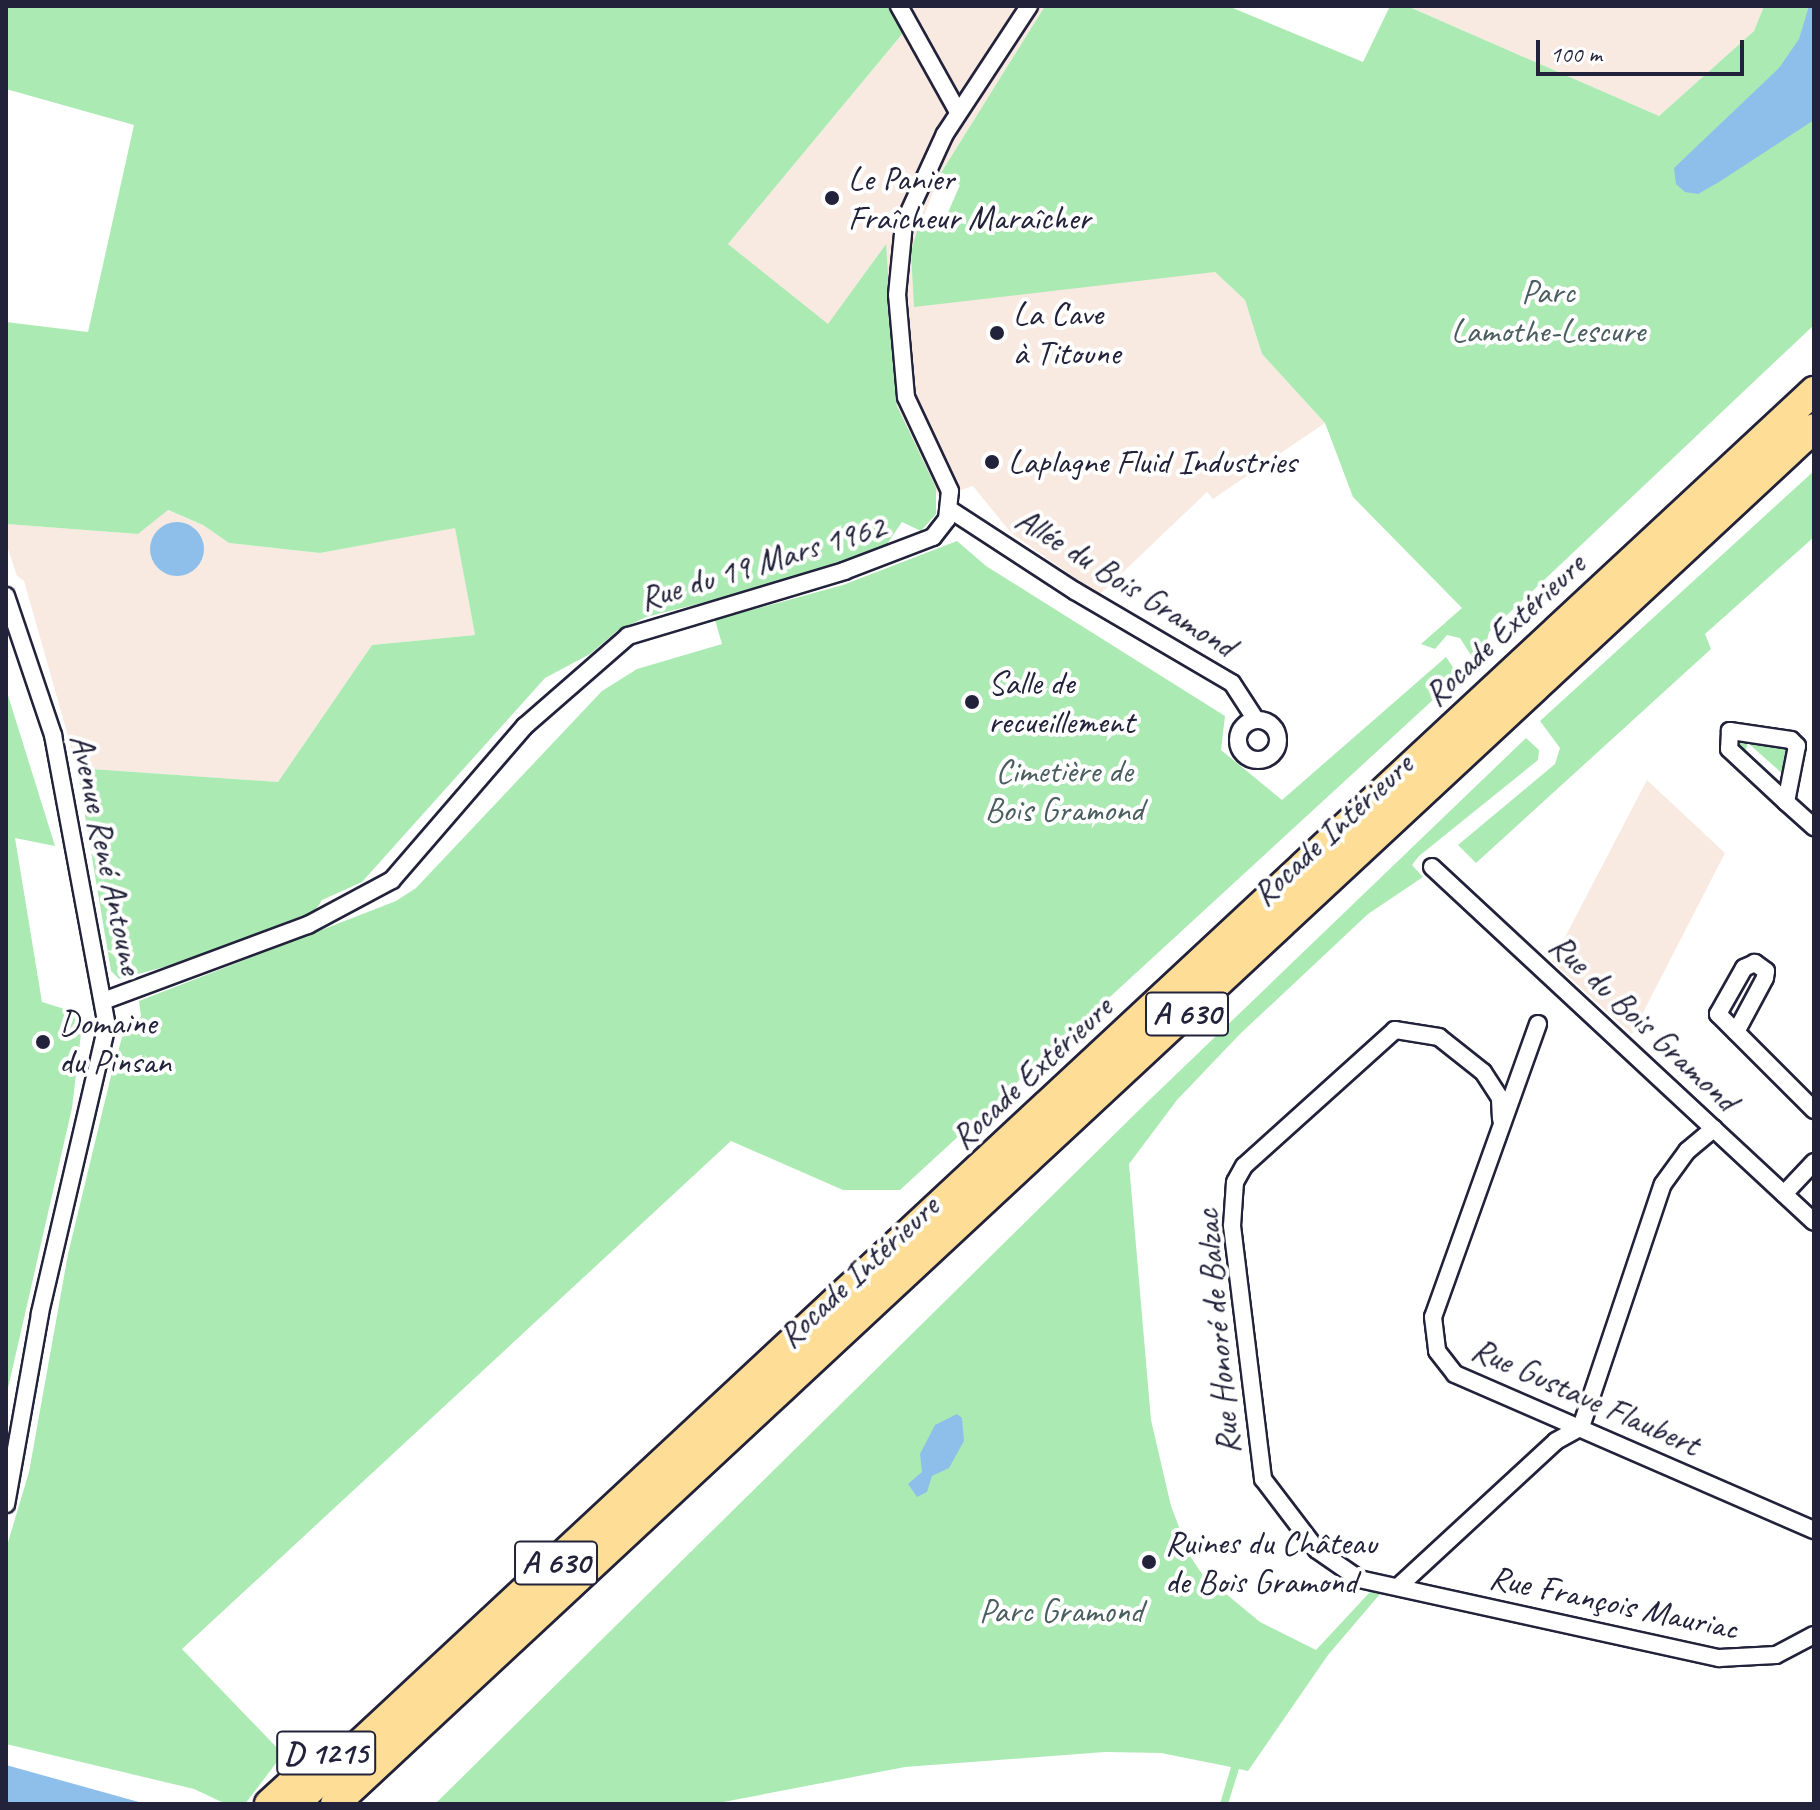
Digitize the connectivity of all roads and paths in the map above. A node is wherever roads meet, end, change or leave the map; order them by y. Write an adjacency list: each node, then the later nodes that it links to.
1 (899, 6): 3 (street)
2 (1029, 6): 3 (street)
3 (958, 112): 6 (street)
4 (1814, 391): 26 (highway, Rocade Extérieure / A 630)
5 (1814, 428): 29 (highway, Rocade Intérieure / A 630)
6 (949, 509): 8 (street, Allée du Bois Gramond); 12 (street, Rue du 19 Mars 1962)
7 (6, 596): 12 (street, Avenue René Antoune)
8 (1256, 720)
9 (1786, 802): 9 (street); 10 (street)
10 (1814, 827)
11 (1432, 867): 17 (street, Rue du Bois Gramond)
12 (106, 1000): 22 (street, Avenue René Antoune)
13 (1538, 1024): 16 (street, Rue Gustave Flaubert)
14 (1736, 1032): 15 (street)
15 (1814, 1110)
16 (1501, 1119): 21 (street, Rue Gustave Flaubert); 24 (street, Rue Honoré de Balzac)
17 (1714, 1128): 19 (street, Rue du Bois Gramond); 21 (street)
18 (1814, 1162): 19 (street)
19 (1784, 1194): 20 (street, Rue du Bois Gramond)
20 (1814, 1222)
21 (1581, 1427): 23 (street, Rue Gustave Flaubert); 24 (street)
22 (6, 1504)
23 (1814, 1530)
24 (1398, 1587): 25 (street, Rue François Mauriac)
25 (1814, 1635)
26 (391, 1717): 27 (highway, D 1215); 28 (highway, Rocade Extérieure / A 630)
27 (269, 1804)
28 (295, 1804)
29 (335, 1804)

